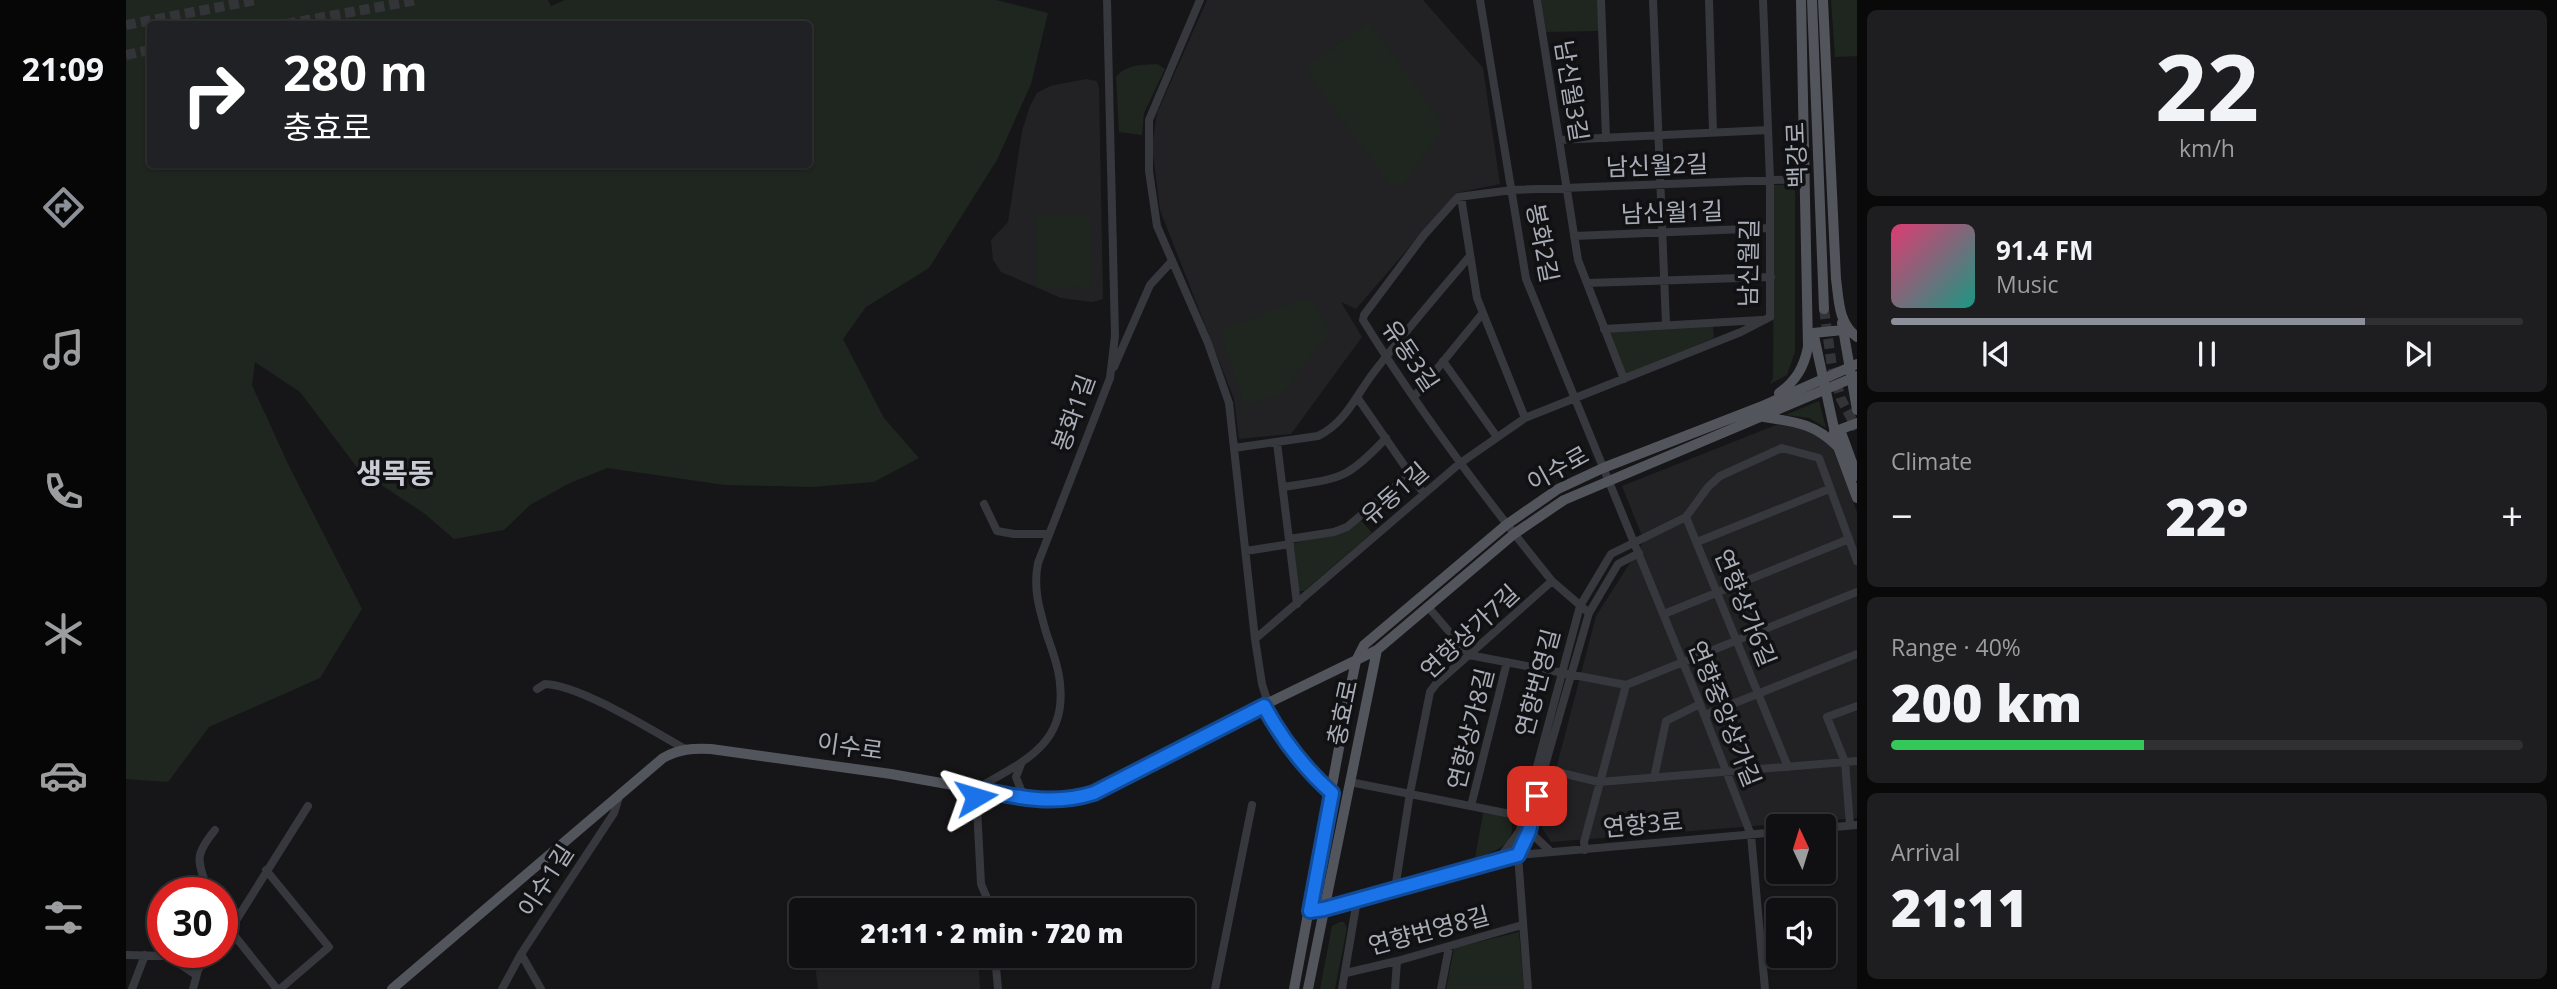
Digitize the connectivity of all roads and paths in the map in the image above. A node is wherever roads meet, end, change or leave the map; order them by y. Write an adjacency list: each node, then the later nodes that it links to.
1 (1107, 0): 44 (street, 봉화1길)
2 (1200, 0): 27 (street, 충효로)
3 (1480, 0): 21 (street, 봉화2길)
4 (1537, 0): 16 (street, 남신월3길)
5 (1601, 0): 15 (street)
6 (1653, 0): 14 (street)
7 (1709, 0): 13 (street)
8 (1763, 0): 12 (street, 남신월길)
9 (1801, 0): 17 (main road)
10 (1812, 0): 31 (main road, 백강로)
11 (1823, 0): 32 (main road)
12 (1768, 130): 13 (street); 18 (street, 남신월길)
13 (1713, 132): 14 (street)
14 (1658, 135): 15 (street); 19 (street)
15 (1605, 138): 16 (street)
16 (1559, 140): 20 (street, 남신월3길)
17 (1803, 179): 18 (street, 남신월2길); 35 (main road)
18 (1770, 180): 19 (street, 남신월2길); 23 (street, 남신월길)
19 (1661, 185): 20 (street, 남신월2길); 24 (street)
20 (1567, 188): 21 (street, 남신월2길); 25 (street)
21 (1512, 190): 22 (street); 49 (street, 봉화2길)
22 (1461, 197): 26 (street); 41 (street, 유동3길)
23 (1770, 228): 24 (street, 남신월1길); 28 (street, 남신월길)
24 (1663, 233): 25 (street, 남신월1길); 29 (street)
25 (1574, 236): 30 (street)
26 (1469, 257): 33 (street); 41 (street)
27 (1172, 261): 44 (street); 59 (street, 충효로)
28 (1771, 276): 29 (street); 34 (street, 남신월길)
29 (1665, 279): 30 (street); 36 (street)
30 (1587, 284): 37 (street)
31 (1824, 309)
32 (1840, 312): 38 (main road); 40 (main road)
33 (1482, 314): 42 (street); 52 (street)
34 (1770, 317): 36 (street); 45 (street, 남신월길)
35 (1808, 317): 39 (main road); 51 (main road)
36 (1666, 325): 37 (street)
37 (1604, 329): 45 (street)
38 (1843, 330): 39 (main road); 43 (main road)
39 (1813, 333): 46 (main road)
40 (1857, 337)
41 (1386, 358): 47 (street); 48 (street, 유동3길)
42 (1443, 361): 48 (street); 55 (street)
43 (1853, 372): 46 (main road, 이수로); 50 (main road)
44 (1110, 378): 72 (street, 봉화1길)
45 (1624, 379): 49 (street, 남신월길)
46 (1823, 385): 51 (main road, 이수로); 54 (main road)
47 (1357, 397): 56 (street); 57 (street)
48 (1414, 397): 60 (street, 유동3길)
49 (1575, 398): 52 (street, 유동1길); 61 (street, 봉화2길)
50 (1857, 410)
51 (1762, 412): 58 (main road); 61 (main road, 이수로); 64 (main road, 이수로)
52 (1525, 418): 55 (street, 유동1길)
53 (1857, 423): 54 (main road)
54 (1838, 434): 58 (main road); 63 (main road)
55 (1497, 437): 60 (street, 유동1길)
56 (1386, 438): 62 (street); 65 (street)
57 (1278, 443): 59 (street); 65 (street)
58 (1838, 447): 68 (main road)
59 (1234, 448): 78 (street, 충효로)
60 (1460, 464): 67 (street, 유동1길); 71 (street, 유동3길)
61 (1603, 468): 64 (street, 봉화2길); 71 (main road, 이수로)
62 (1410, 474): 67 (street); 75 (street)
63 (1857, 476)
64 (1608, 481): 73 (main road, 이수로); 76 (street, 봉화2길)
65 (1283, 486): 75 (street)
66 (1829, 489): 70 (street); 74 (street); 77 (street)
67 (1424, 494): 84 (street, 유동1길)
68 (1857, 498)
69 (984, 504): 72 (street)
70 (1686, 517): 76 (street); 77 (street, 연향상가6길)
71 (1506, 525): 73 (street, 유동3길); 94 (main road, 이수로)
72 (1049, 534): 110 (street, 봉화1길)
73 (1514, 534): 81 (street, 유동3길); 86 (main road, 이수로)
74 (1849, 539): 80 (street); 82 (street)
75 (1290, 542): 78 (street); 84 (street)
76 (1634, 542): 79 (street, 연향중앙상가길); 85 (street, 연향번영길)
77 (1697, 542): 82 (street, 연향상가6길)
78 (1245, 551): 89 (street, 충효로)
79 (1639, 553): 87 (street, 연향번영길); 88 (street, 연향중앙상가길)
80 (1857, 561)
81 (1552, 581): 85 (street, 연향상가7길); 93 (street, 연향상가7길)
82 (1717, 592): 88 (street); 90 (street, 연향상가6길)
83 (1857, 592): 90 (street)
84 (1297, 604): 89 (street, 유동1길)
85 (1580, 606): 87 (street, 연향상가7길); 98 (street, 연향번영길)
86 (1429, 608): 91 (main road, 이수로); 93 (street, 연향상가8길)
87 (1589, 612): 98 (street, 연향번영길)
88 (1664, 614): 96 (street, 연향중앙상가길)
89 (1255, 639): 103 (street, 충효로)
90 (1737, 641): 96 (street); 102 (street, 연향상가6길)
91 (1377, 650): 94 (main road, 이수로); 115 (main road, 충효로)
92 (1857, 654): 102 (street)
93 (1469, 655): 95 (street, 연향상가8길); 119 (street, 연향상가7길)
94 (1356, 661): 97 (main road, 이수로); 100 (main road, 충효로)
95 (1507, 662): 98 (street, 연향상가8길); 124 (street, 연향상가8길)
96 (1684, 663): 99 (street); 104 (street, 연향중앙상가길)
97 (1333, 672): 100 (main road); 103 (main road, 이수로)
98 (1566, 673): 99 (street, 연향상가8길); 112 (street, 연향번영길)
99 (1626, 685): 116 (street)
100 (1350, 689): 118 (main road, 충효로)
101 (537, 690): 107 (street)
102 (1758, 692): 106 (street); 111 (street, 연향상가6길)
103 (1266, 704): 118 (street, 충효로); 121 (main road, 이수로)
104 (1700, 704): 106 (street, 연향중앙상가길); 114 (street)
105 (1857, 706): 109 (street)
106 (1705, 715): 113 (street, 연향중앙상가길)
107 (685, 749): 117 (main road, 이수로); 120 (main road, 이수로)
108 (1857, 761): 109 (street)
109 (1845, 762): 111 (street); 126 (street)
110 (1022, 763): 117 (street, 봉화1길); 121 (street)
111 (1788, 767): 113 (street)
112 (1540, 768): 116 (street); 125 (street, 연향번영길)
113 (1726, 773): 114 (street); 130 (street, 연향중앙상가길)
114 (1654, 778): 116 (street)
115 (1350, 782): 119 (street, 연향상가8길); 140 (main road, 충효로)
116 (1599, 782): 131 (street)
117 (976, 789): 121 (main road, 이수로); 138 (street)
118 (1332, 793): 141 (main road, 충효로)
119 (1410, 793): 124 (street, 연향상가8길); 137 (street, 연향상가7길)
120 (620, 794): 146 (street, 이수1길); 157 (main road, 이수로)
121 (1032, 799)
122 (1252, 805): 161 (street)
123 (308, 806): 135 (street)
124 (1471, 806): 125 (street, 연향상가8길)
125 (1527, 817): 128 (street, 연향번영길)
126 (1853, 825)
127 (215, 830): 136 (street)
128 (1524, 831): 132 (street); 133 (street, 연향번영길); 134 (street)
129 (1766, 833): 130 (street, 연향3로)
130 (1751, 835): 131 (street, 연향3로); 168 (street, 연향중앙상가길)
131 (1585, 850): 132 (street, 연향3로)
132 (1551, 852): 133 (street, 연향3로)
133 (1518, 855): 134 (street, 연향3로); 143 (street, 연향번영길)
134 (1498, 860): 137 (street, 연향3로)
135 (267, 870): 142 (street); 156 (street)
136 (203, 877)
137 (1395, 889): 139 (street, 연향3로)
138 (987, 898)
139 (1357, 900): 140 (street, 연향3로); 152 (street)
140 (1324, 909): 141 (street, 연향3로); 163 (main road, 충효로)
141 (1310, 911): 162 (main road, 충효로)
142 (238, 913)
143 (1522, 925): 145 (street, 연향번영8길); 167 (street, 연향번영길)
144 (238, 944): 156 (street)
145 (1448, 947): 149 (street, 연향번영8길); 166 (street)
146 (521, 954): 158 (street, 이수1길); 159 (street)
147 (126, 955): 148 (street)
148 (145, 955): 153 (street); 154 (street)
149 (1397, 961): 152 (street, 연향번영8길); 165 (street)
150 (200, 968): 153 (street)
151 (996, 968): 160 (street)
152 (1346, 973): 164 (street)
153 (196, 975): 155 (street)
154 (132, 989)
155 (193, 989)
156 (279, 989)
157 (392, 989)
158 (502, 989)
159 (541, 989)
160 (998, 989)
161 (1215, 989)
162 (1294, 989)
163 (1308, 989)
164 (1342, 989)
165 (1395, 989)
166 (1441, 989)
167 (1528, 989)
168 (1765, 989)

